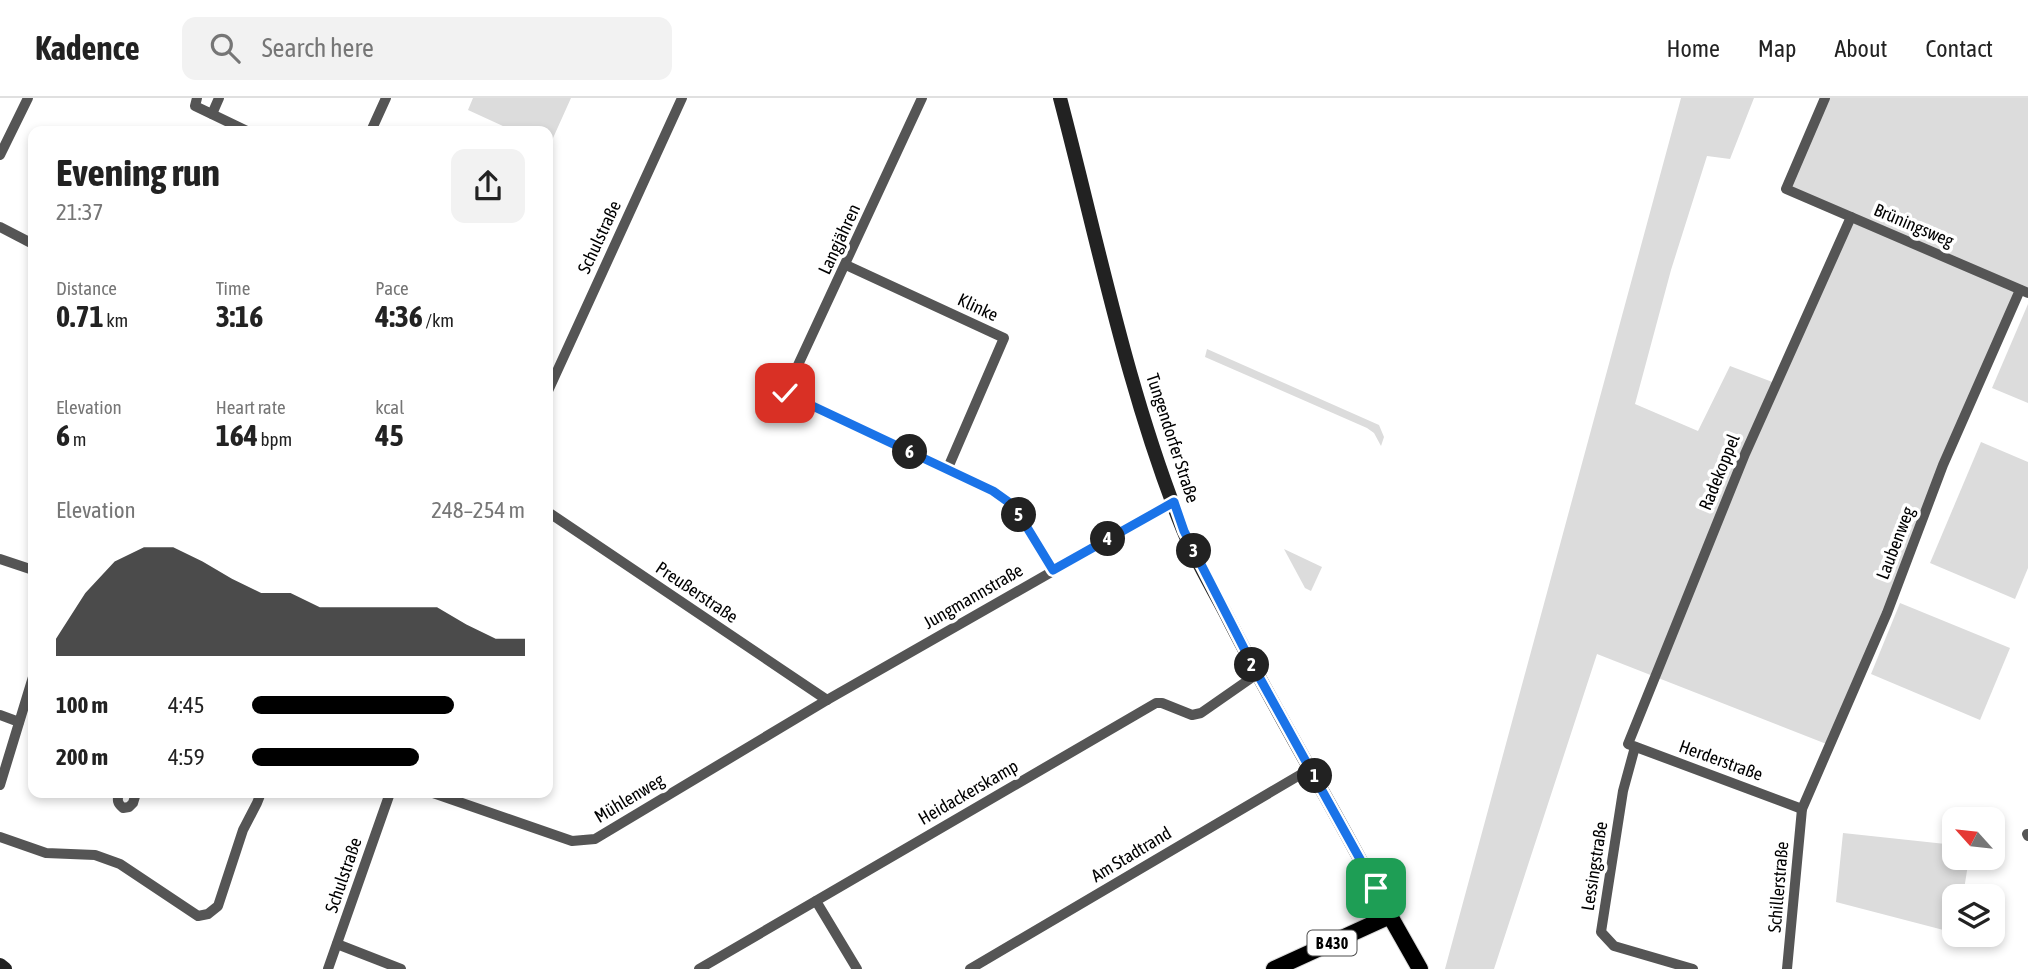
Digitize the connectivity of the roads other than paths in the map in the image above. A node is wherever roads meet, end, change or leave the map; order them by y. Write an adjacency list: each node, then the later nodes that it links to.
1 (28, 98): 12 (street)
2 (197, 98): 9 (street)
3 (219, 98): 9 (street)
4 (386, 98): 11 (street)
5 (682, 98): 18 (street, Schulstraße)
6 (922, 98): 16 (street, Langjähren)
7 (1060, 98): 20 (main road, Tungendorfer Straße)
8 (1825, 98): 13 (street, Brüningsweg)
9 (212, 114): 10 (street)
10 (237, 126)
11 (373, 126)
12 (0, 155)
13 (1851, 217): 17 (street, Brüningsweg); 30 (street, Radekoppel)
14 (0, 227): 15 (street)
15 (28, 241)
16 (846, 265): 19 (street, Klinke); 19 (street, Langjähren)
17 (2024, 291): 38 (street, Laubenweg)
18 (553, 380)
19 (947, 470): 24 (street)
20 (1174, 502): 24 (street, Jungmannstraße); 25 (main road, Tungendorfer Straße)
21 (553, 515): 27 (street, Preußerstraße)
22 (0, 559): 23 (street)
23 (28, 568)
24 (1053, 570): 27 (street, Jungmannstraße)
25 (1257, 674): 31 (main road, Tungendorfer Straße); 40 (street, Heidackerskamp)
26 (28, 693): 29 (street)
27 (827, 700): 37 (street, Mühlenweg)
28 (0, 715): 29 (street)
29 (19, 722): 32 (street)
30 (1632, 746): 38 (street, Herderstraße); 52 (street, Lessingstraße)
31 (1310, 769): 41 (main road, Tungendorfer Straße); 49 (street, Am Stadtrand)
32 (0, 785)
33 (117, 798): 34 (street)
34 (134, 798)
35 (259, 798): 39 (street)
36 (388, 798): 42 (street, Schulstraße)
37 (447, 798)
38 (1802, 809): 53 (street, Schillerstraße)
39 (0, 838)
40 (816, 901): 47 (street, Heidackerskamp); 48 (street)
41 (1390, 916): 50 (main road, B 430); 51 (main road)
42 (337, 944): 45 (street, Schulstraße); 46 (street)
43 (0, 965): 44 (main road)
44 (5, 969)
45 (328, 969)
46 (401, 969)
47 (699, 969)
48 (857, 969)
49 (970, 969)
50 (1274, 969)
51 (1420, 969)
52 (1693, 969)
53 (1787, 969)

